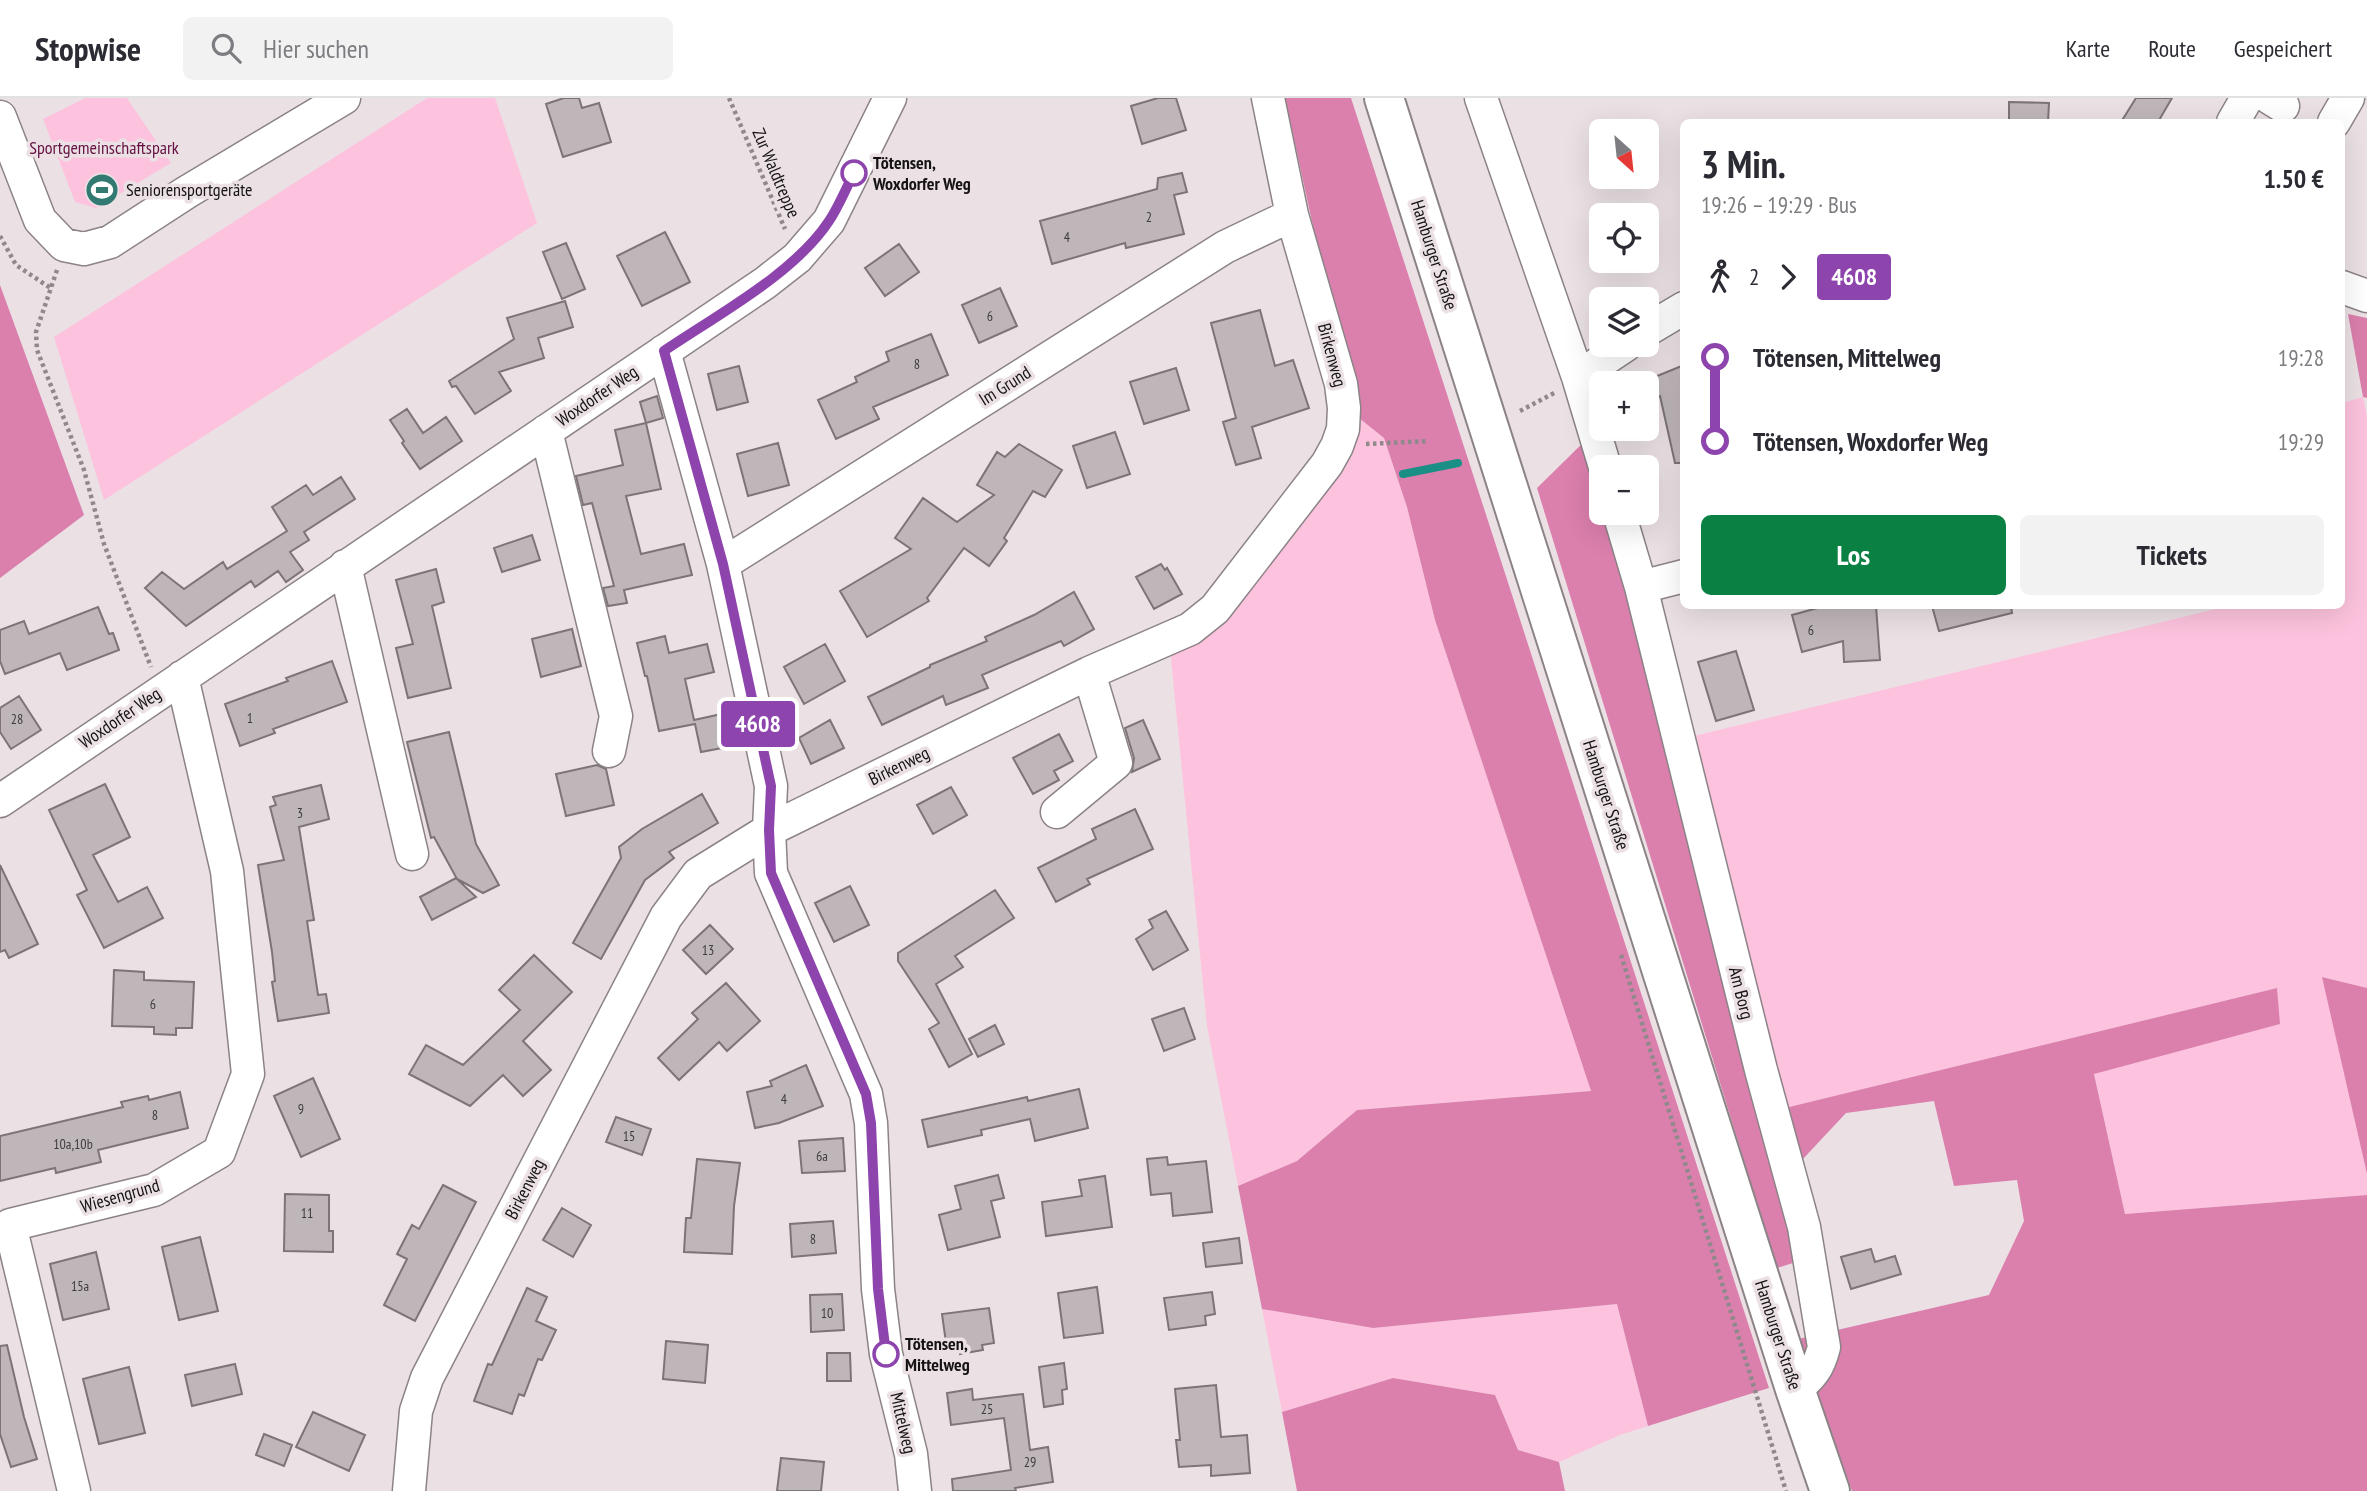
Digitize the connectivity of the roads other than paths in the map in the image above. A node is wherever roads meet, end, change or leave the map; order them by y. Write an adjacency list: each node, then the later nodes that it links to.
1 (344, 98): 8 (street)
2 (891, 98): 16 (street, Woxdorfer Weg)
3 (1268, 98): 11 (street, Birkenweg)
4 (1384, 98): 33 (main road, Hamburger Straße)
5 (1481, 98): 18 (street)
6 (2247, 98): 9 (street)
7 (2348, 98): 10 (street)
8 (0, 117)
9 (2235, 119)
10 (2336, 119)
11 (1292, 215): 22 (street, Im Grund); 26 (street, Birkenweg)
12 (2345, 288): 13 (street)
13 (2367, 296)
14 (1680, 310): 15 (street)
15 (1659, 323)
16 (664, 351): 19 (street, Woxdorfer Weg); 22 (street, Mittelweg)
17 (1608, 357): 18 (street)
18 (1578, 377): 20 (street)
19 (545, 431): 23 (street, Woxdorfer Weg); 28 (street)
20 (1601, 455)
21 (1623, 525): 25 (street, Am Borg)
22 (723, 564): 31 (street, Mittelweg)
23 (345, 566): 27 (street, Woxdorfer Weg); 32 (street)
24 (1680, 577): 25 (street)
25 (1641, 587): 33 (street, Am Borg)
26 (1089, 673): 30 (street); 31 (street, Birkenweg)
27 (171, 684): 29 (street, Woxdorfer Weg); 34 (street, Wiesengrund)
28 (609, 751)
29 (0, 800)
30 (1057, 812)
31 (769, 830): 35 (street, Birkenweg); 36 (street, Mittelweg)
32 (412, 855)
33 (1795, 1389): 37 (main road, Hamburger Straße)
34 (75, 1491)
35 (409, 1491)
36 (915, 1491)
37 (1830, 1491)

